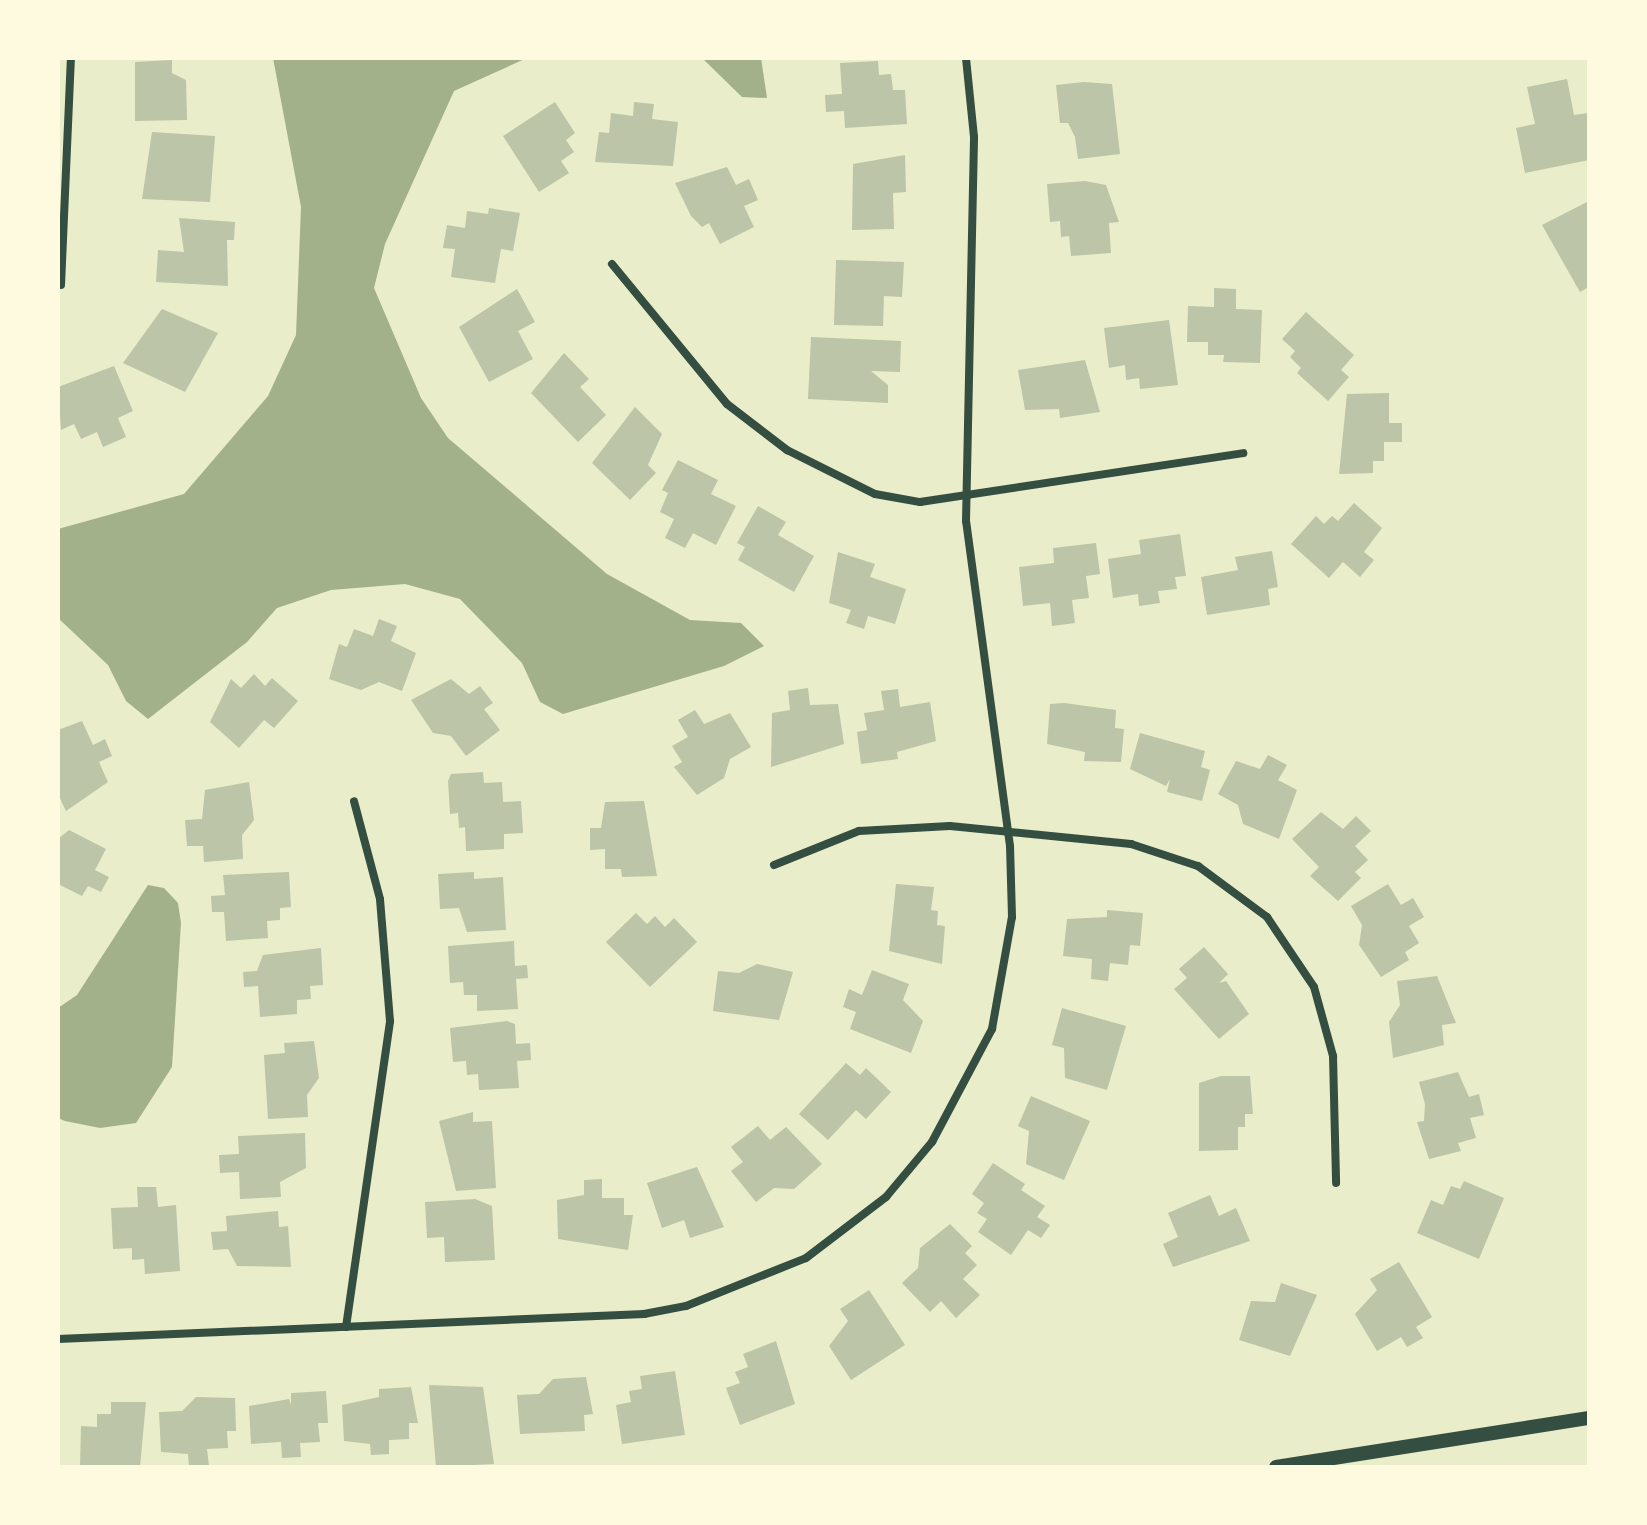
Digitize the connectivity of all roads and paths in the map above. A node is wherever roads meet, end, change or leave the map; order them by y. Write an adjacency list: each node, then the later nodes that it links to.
1 (71, 58): 4 (street)
2 (966, 58): 6 (street)
3 (612, 264): 6 (street)
4 (61, 285)
5 (1243, 453): 6 (street)
6 (966, 496): 8 (street)
7 (354, 801): 11 (street)
8 (1008, 832): 9 (street); 10 (street); 11 (street)
9 (774, 865)
10 (1336, 1183)
11 (346, 1327): 12 (street)
12 (58, 1339)
13 (1589, 1418): 14 (street)
14 (1276, 1467)

